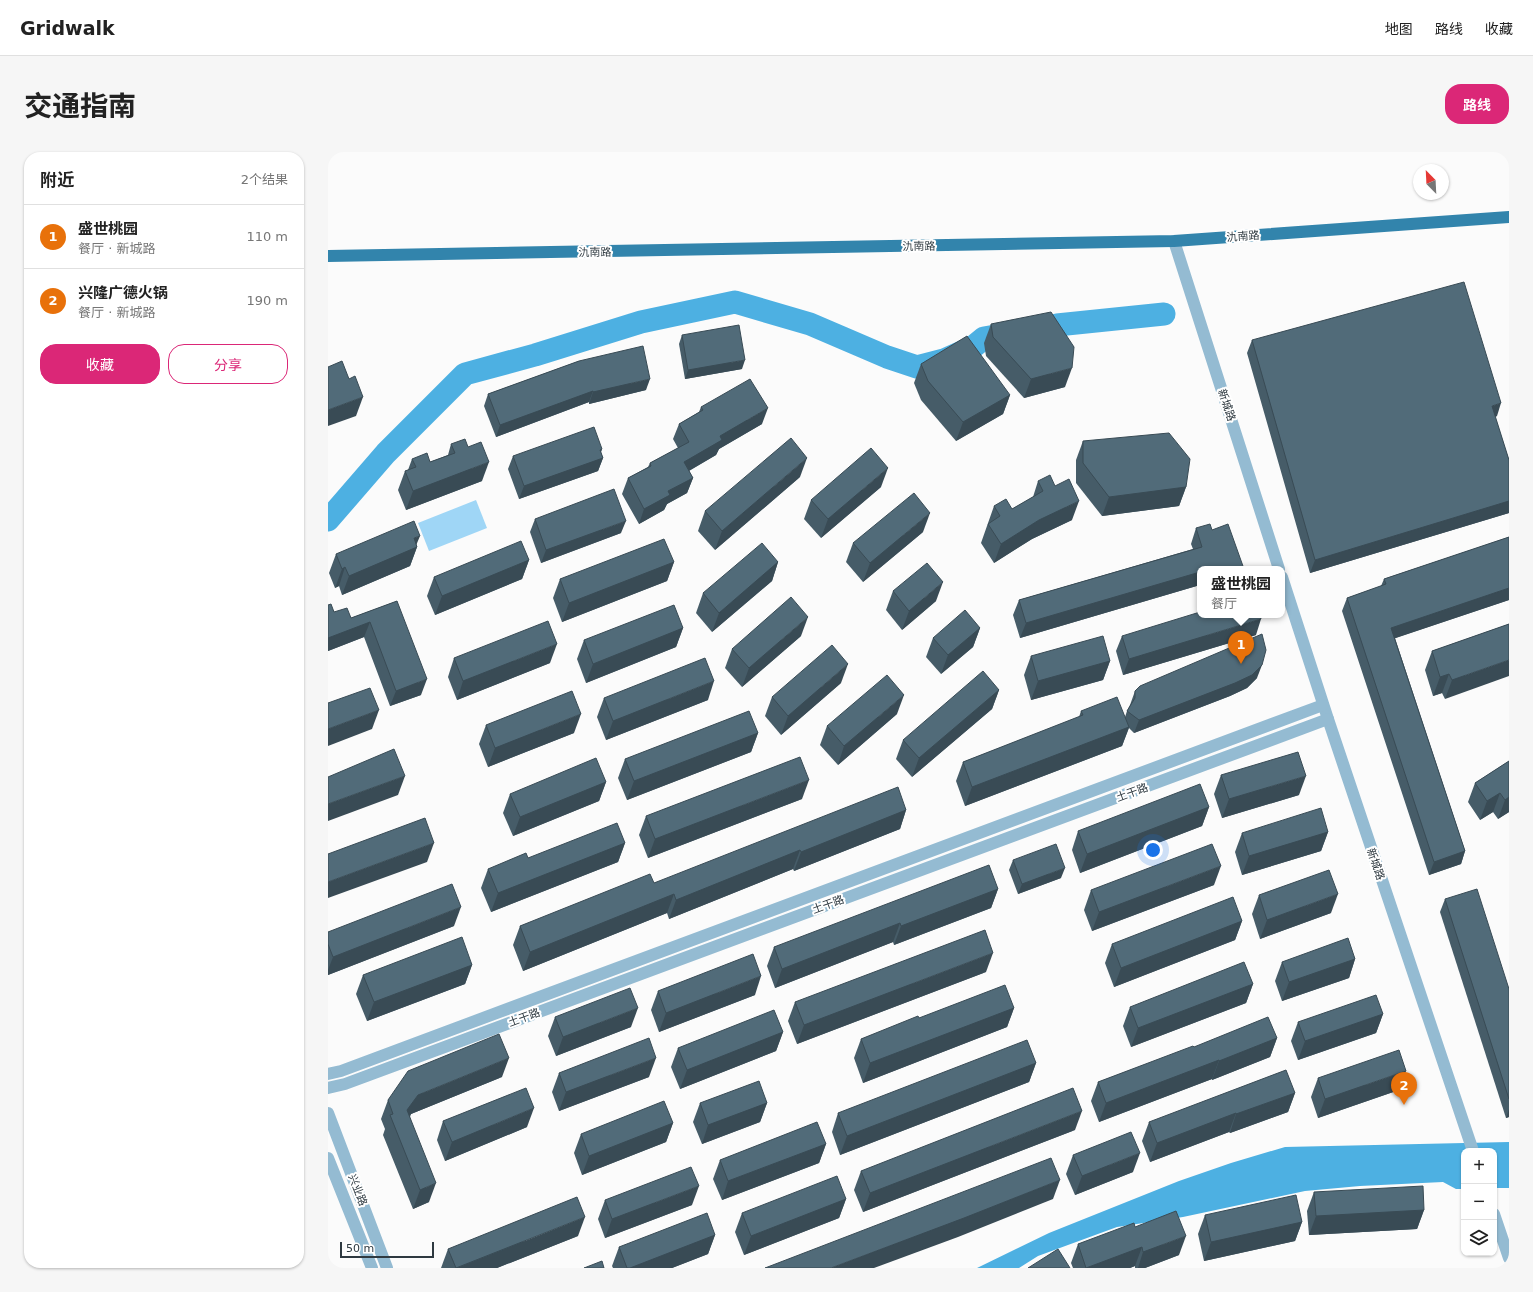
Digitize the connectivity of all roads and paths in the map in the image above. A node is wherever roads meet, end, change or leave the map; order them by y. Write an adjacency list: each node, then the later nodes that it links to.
1 (1509, 217): 2 (main road, 氿南路)
2 (1174, 241): 3 (main road, 氿南路); 4 (street, 新城路)
3 (328, 256)
4 (1279, 566)
5 (1285, 586): 6 (street, 新城路)
6 (1323, 705): 7 (street, 新城路); 8 (street, 土干路)
7 (1328, 719): 9 (street, 土干路); 11 (street, 新城路)
8 (328, 1074)
9 (328, 1088)
10 (328, 1113): 16 (street, 兴业路)
11 (1472, 1148)
12 (328, 1158): 15 (street, 兴业路)
13 (1496, 1220): 14 (street)
14 (1509, 1258)
15 (372, 1268)
16 (387, 1268)

